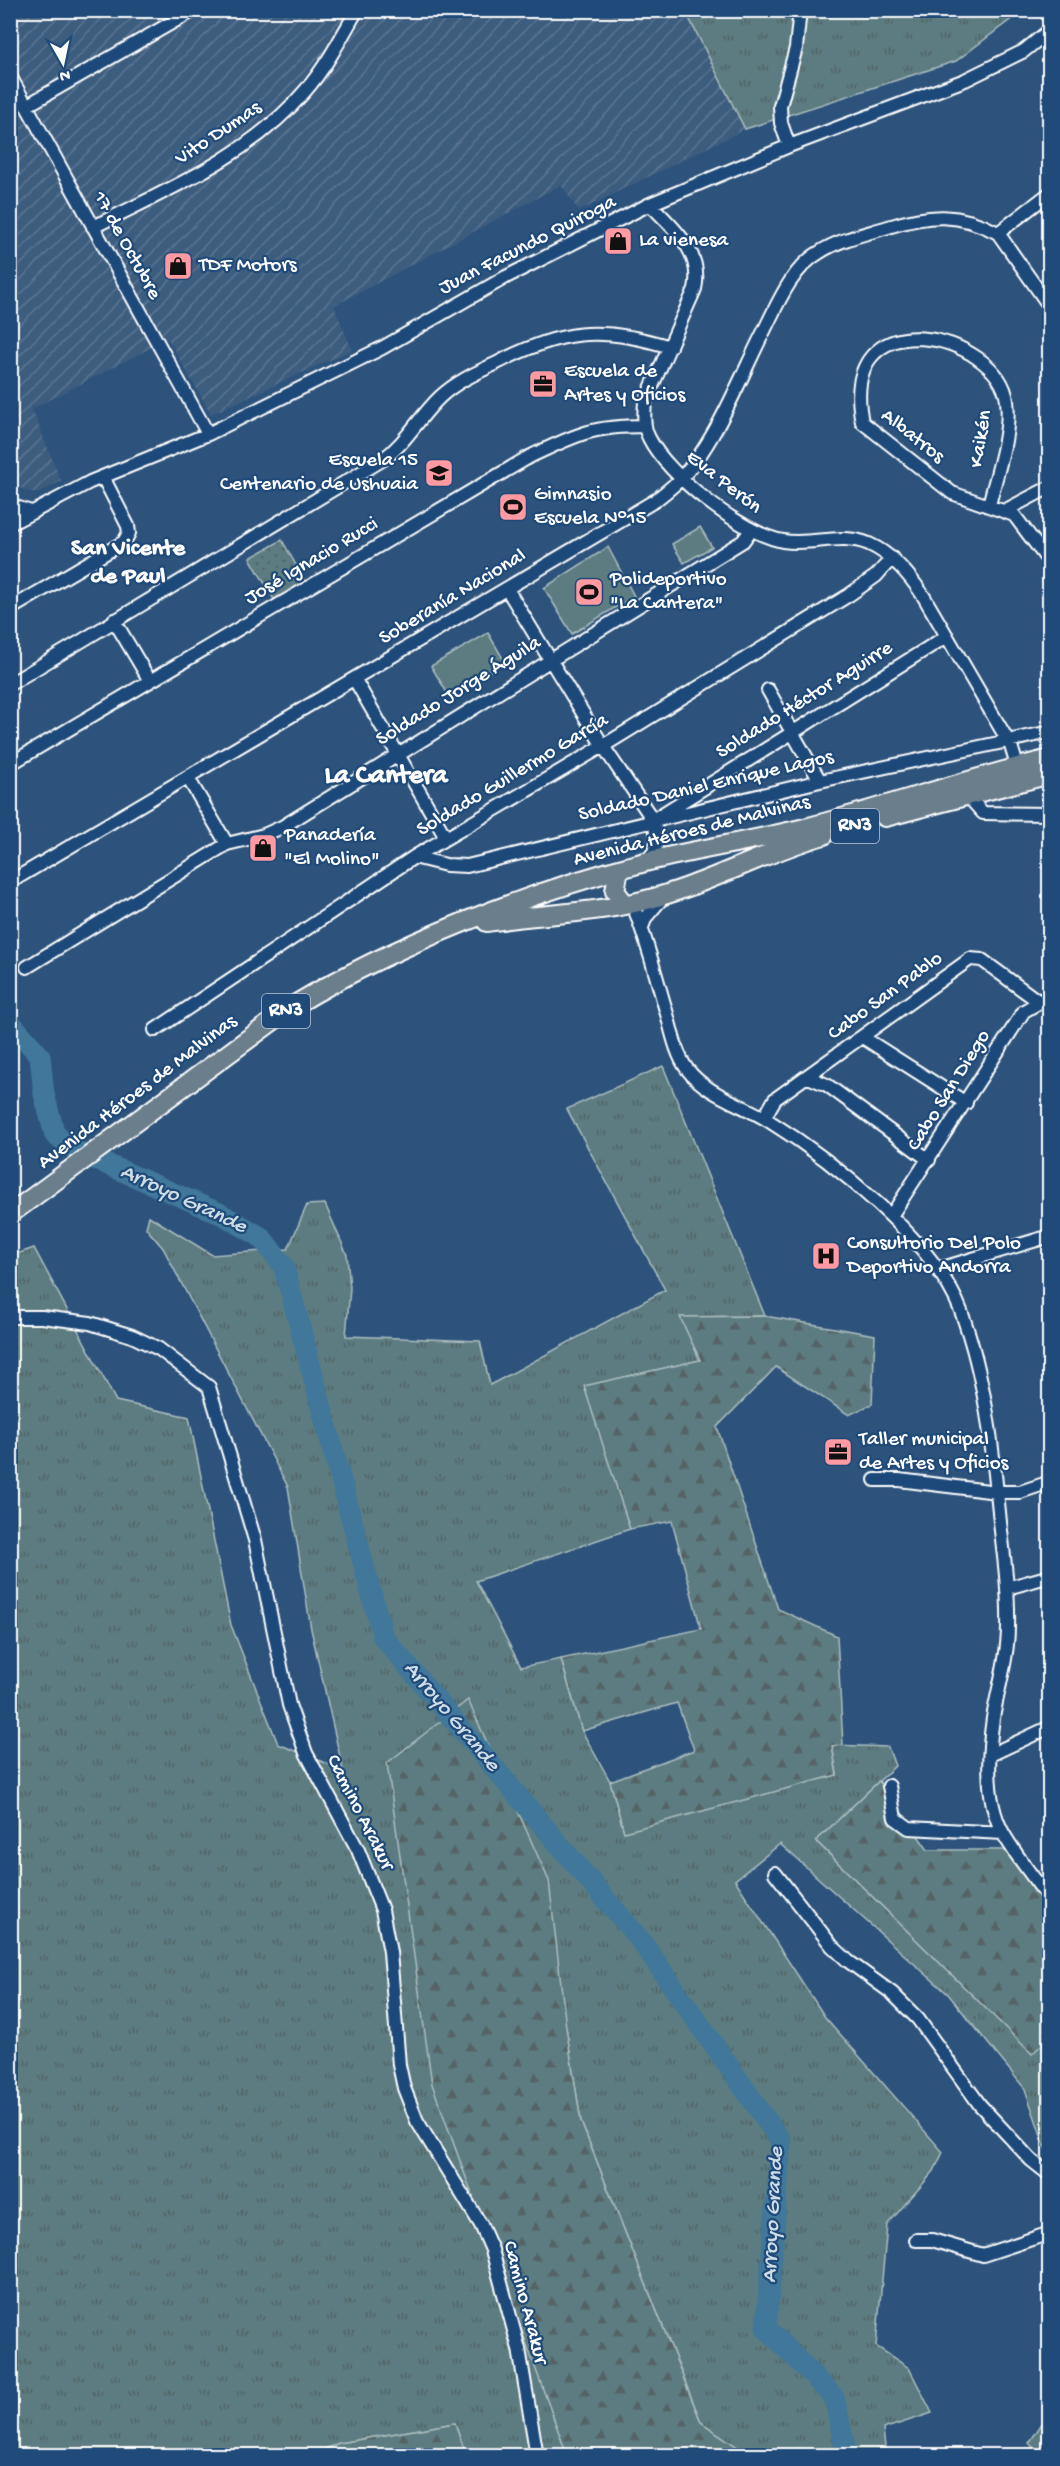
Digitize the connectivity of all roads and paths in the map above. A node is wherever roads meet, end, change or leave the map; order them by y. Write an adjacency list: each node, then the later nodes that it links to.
1 (195, 10): 6 (street)
2 (357, 10): 10 (street, Vito Dumas)
3 (800, 10): 7 (street)
4 (1050, 30): 7 (street, Juan Facundo Quiroga)
5 (10, 76): 6 (street, 17 de Octubre)
6 (26, 106): 10 (street, 17 de Octubre)
7 (789, 146): 9 (street, Juan Facundo Quiroga)
8 (1050, 193): 11 (street)
9 (650, 204): 13 (street); 16 (street, Juan Facundo Quiroga)
10 (93, 227): 16 (street, 17 de Octubre)
11 (998, 233): 12 (street); 18 (street, Soberanía Nacional)
12 (1050, 308)
13 (670, 347): 15 (street); 30 (street)
14 (862, 422): 21 (street, Albatros); 21 (street, Kaikén)
15 (645, 426): 18 (street, Eva Perón); 34 (street, José Ignacio Rucci)
16 (208, 434): 17 (street, Juan Facundo Quiroga)
17 (103, 477): 23 (street, Juan Facundo Quiroga); 29 (street)
18 (681, 478): 25 (street, Eva Perón); 28 (street, Soberanía Nacional)
19 (1050, 487): 22 (street)
20 (10, 505): 23 (street)
21 (989, 505): 22 (street, Albatros)
22 (1004, 511): 27 (street, Albatros)
23 (31, 512): 24 (street, Juan Facundo Quiroga)
24 (10, 524)
25 (751, 530): 26 (street, Eva Perón); 32 (street, Soldado Jorge Águila)
26 (892, 558): 31 (street, Eva Perón); 40 (street, Soldado Guillermo García)
27 (1050, 563)
28 (507, 589): 32 (street); 33 (street, Soberanía Nacional)
29 (10, 609)
30 (114, 620): 34 (street); 35 (street)
31 (947, 636): 38 (street, Soldado Héctor Aguirre); 39 (street, Eva Perón)
32 (551, 658): 40 (street); 41 (street, Soldado Jorge Águila)
33 (355, 680): 41 (street); 46 (street, Soberanía Nacional)
34 (150, 681): 42 (street, José Ignacio Rucci)
35 (10, 684)
36 (768, 690): 38 (street)
37 (1050, 732): 39 (street, Soldado Daniel Enrique Lagos)
38 (792, 733): 47 (street); 50 (street, Soldado Héctor Aguirre)
39 (1008, 741): 44 (street, Eva Perón); 47 (street, Soldado Daniel Enrique Lagos)
40 (603, 746): 50 (street); 51 (street, Soldado Guillermo García)
41 (398, 753): 51 (street); 53 (street, Soldado Jorge Águila)
42 (12, 759)
43 (1050, 759): 44 (highway, Avenida Héroes de Malvinas / RN3)
44 (1019, 774): 45 (highway, Avenida Héroes de Malvinas / RN3); 48 (highway, Avenida Héroes de Malvinas / RN3); 54 (highway, Avenida Héroes de Malvinas / RN3)
45 (1050, 774)
46 (188, 778): 53 (street); 58 (street, Soberanía Nacional)
47 (820, 781): 50 (street, Soldado Daniel Enrique Lagos)
48 (966, 794): 49 (street); 59 (highway, Avenida Héroes de Malvinas / RN3)
49 (1050, 814)
50 (653, 820): 52 (street); 55 (street, Soldado Daniel Enrique Lagos)
51 (446, 838): 55 (street, Soldado Guillermo García)
52 (658, 838): 54 (street); 56 (street)
53 (226, 844): 64 (street, Soldado Jorge Águila)
54 (682, 854): 56 (highway, Avenida Héroes de Malvinas / RN3); 59 (highway)
55 (414, 857): 67 (street, Soldado Guillermo García)
56 (646, 862): 57 (highway, Avenida Héroes de Malvinas / RN3)
57 (619, 869): 61 (highway); 63 (highway, Avenida Héroes de Malvinas / RN3)
58 (10, 882)
59 (694, 886): 60 (highway, Avenida Héroes de Malvinas / RN3)
60 (666, 894): 61 (highway, Avenida Héroes de Malvinas / RN3); 62 (street)
61 (629, 904): 62 (street); 63 (highway, Avenida Héroes de Malvinas / RN3)
62 (642, 927): 71 (street)
63 (453, 929): 73 (highway, Avenida Héroes de Malvinas / RN3)
64 (27, 967)
65 (1044, 998): 66 (street); 68 (street, Cabo San Pablo); 70 (street, Cabo San Diego)
66 (1050, 1010)
67 (155, 1030)
68 (864, 1038): 69 (street, Cabo San Pablo); 70 (street)
69 (808, 1077): 71 (street, Cabo San Pablo); 72 (street)
70 (966, 1103): 72 (street, Cabo San Diego)
71 (764, 1118): 74 (street)
72 (929, 1160): 74 (street, Cabo San Diego)
73 (10, 1214)
74 (891, 1216): 76 (street)
75 (1050, 1236): 76 (street)
76 (939, 1269): 80 (street)
77 (10, 1317): 92 (street, Camino Arakur)
78 (875, 1480): 80 (street)
79 (1050, 1482): 80 (street)
80 (997, 1492): 82 (street)
81 (1050, 1576): 82 (street)
82 (1007, 1588): 84 (street)
83 (1050, 1727): 84 (street)
84 (990, 1755): 86 (street)
85 (889, 1786): 86 (street)
86 (1003, 1833): 88 (street)
87 (775, 1873): 89 (street)
88 (1050, 1900)
89 (1050, 2175)
90 (1050, 2233): 91 (street)
91 (916, 2241)
92 (537, 2456)

